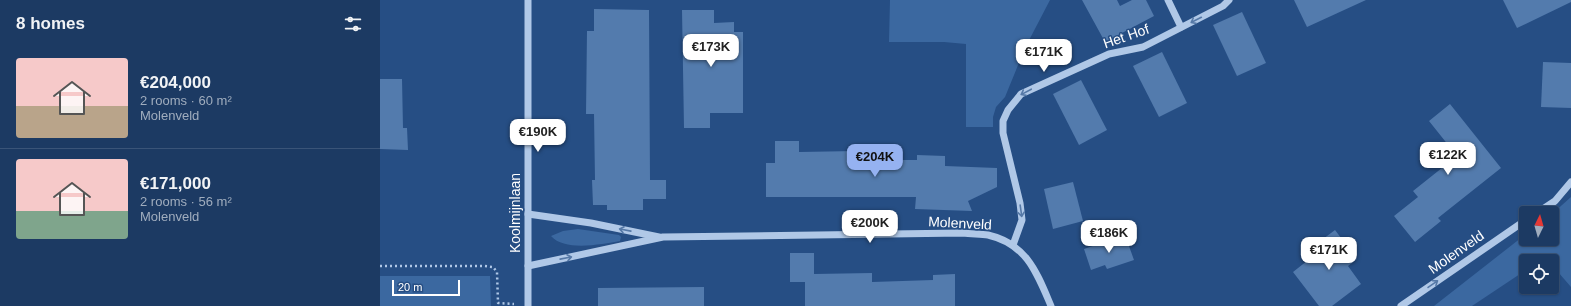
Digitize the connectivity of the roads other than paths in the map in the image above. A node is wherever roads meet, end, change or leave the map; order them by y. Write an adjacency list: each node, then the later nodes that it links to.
1 (528, 0): 7 (street, Koolmijnlaan)
2 (1168, 0): 4 (street)
3 (1229, 0): 4 (street, Het Hof, one-way to 4)
4 (1181, 27): 10 (street, Het Hof, one-way to 10)
5 (1571, 182): 6 (street)
6 (1547, 206)
7 (528, 214): 9 (street, one-way to 7); 11 (street, Koolmijnlaan)
8 (1519, 225): 14 (street, Molenveld, one-way to 8)
9 (663, 237): 10 (street, Molenveld); 11 (street, one-way to 9)
10 (1013, 245): 13 (street, Molenveld)
11 (528, 266): 12 (street, Koolmijnlaan)
12 (528, 305)
13 (1051, 306)
14 (1401, 306)

